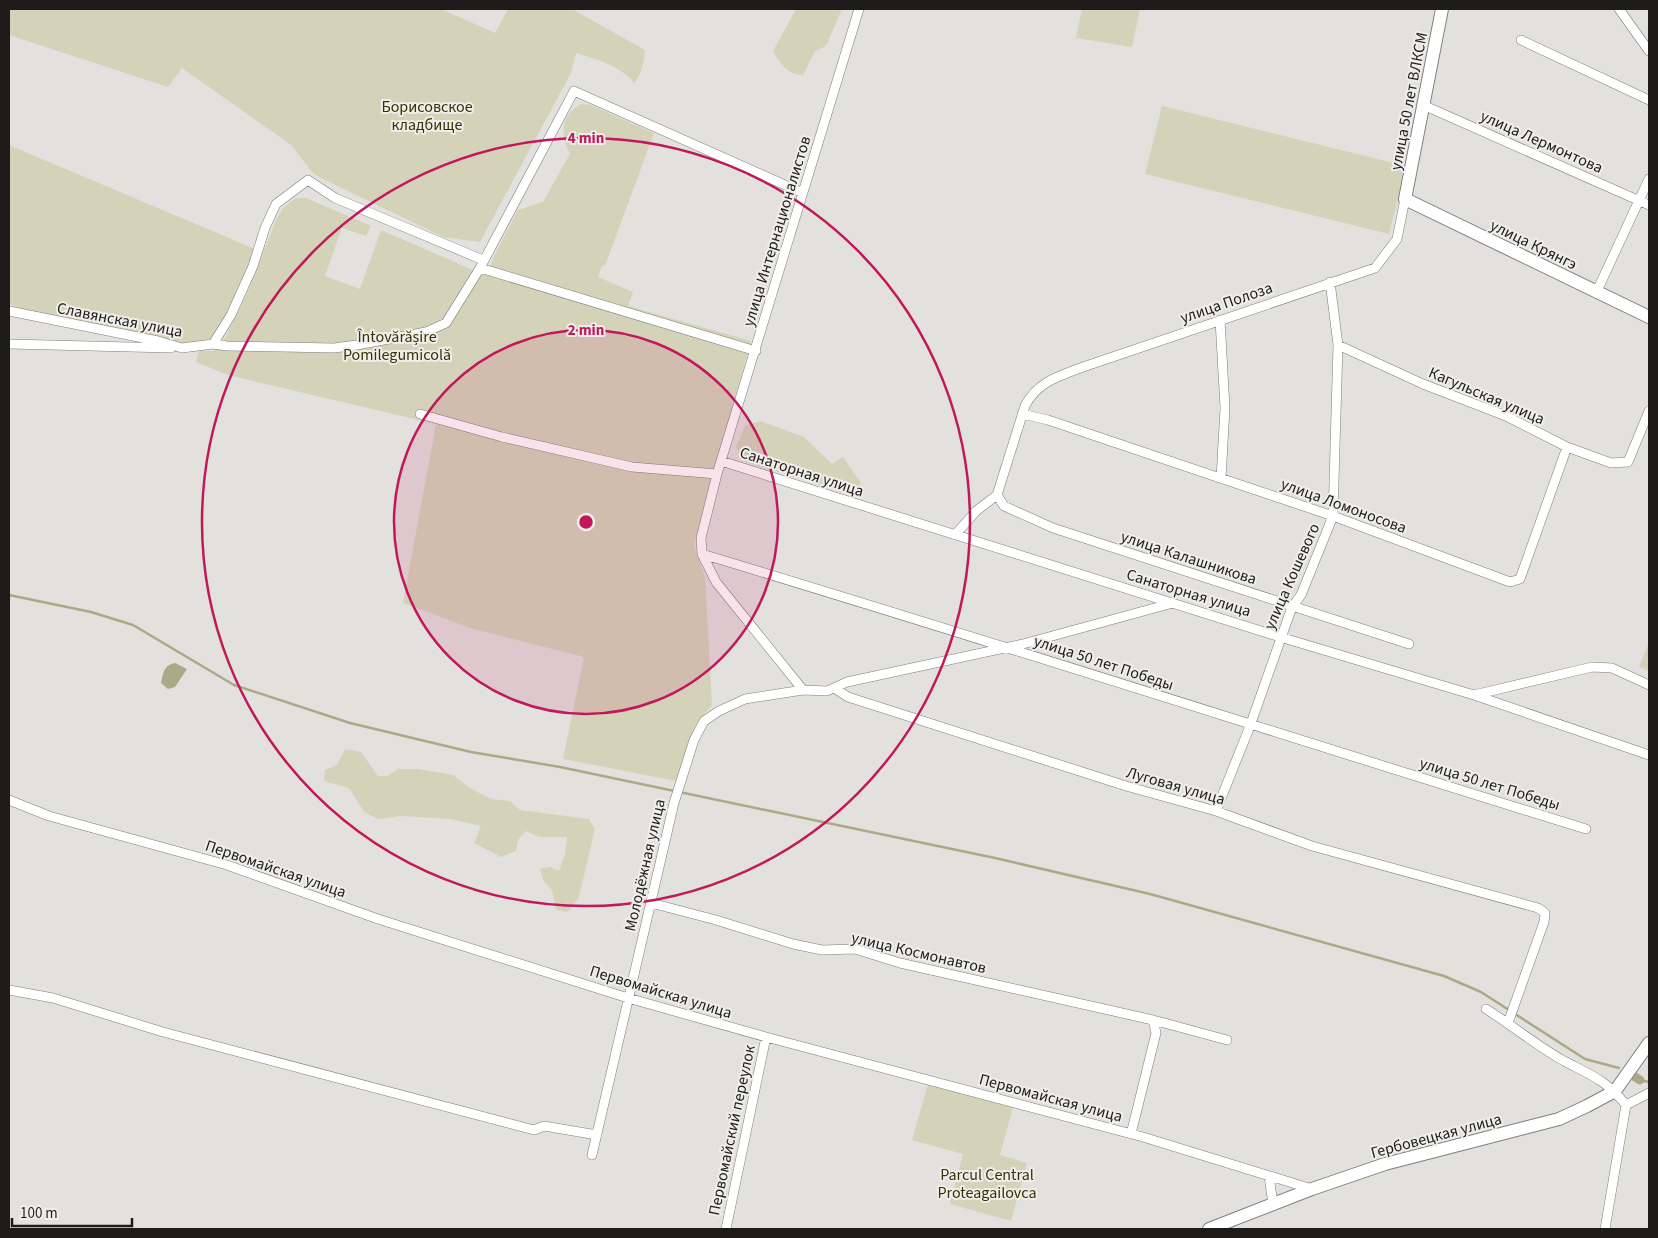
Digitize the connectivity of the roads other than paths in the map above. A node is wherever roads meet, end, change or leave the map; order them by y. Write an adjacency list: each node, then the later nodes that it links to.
1 (859, 9): 9 (street, улица Интернационалистов)
2 (1442, 9): 7 (street, улица 50 лет ВЛКСМ)
3 (1619, 9): 5 (street)
4 (1521, 40): 6 (street)
5 (1649, 51)
6 (1649, 100)
7 (1424, 105): 10 (street, улица 50 лет ВЛКСМ); 11 (street, улица Лермонтова)
8 (1649, 179): 11 (street)
9 (803, 193): 13 (street, Славянская улица); 23 (street, улица Интернационалистов)
10 (1405, 199): 14 (street, улица Полоза); 15 (street, улица Крянгэ)
11 (1639, 200): 12 (street, улица Лермонтова); 15 (street)
12 (1649, 205)
13 (482, 264): 20 (street, Славянская улица); 20 (street); 23 (street)
14 (1330, 282): 18 (street, улица Полоза); 21 (street, улица Кошевого)
15 (1596, 293): 17 (street, улица Крянгэ)
16 (9, 311): 22 (street, Славянская улица)
17 (1649, 317)
18 (1220, 320): 24 (street, улица Полоза); 30 (street)
19 (9, 344): 22 (street)
20 (213, 344): 22 (street, Славянская улица)
21 (1338, 345): 27 (street, Кагульская улица); 32 (street, улица Кошевого)
22 (182, 348)
23 (756, 351): 28 (street, улица Интернационалистов)
24 (1024, 410): 30 (street, улица Ломоносова); 31 (street, улица Полоза)
25 (1649, 412): 27 (street, Кагульская улица)
26 (420, 414): 29 (street)
27 (1568, 447): 32 (street, улица Ломоносова)
28 (721, 462): 29 (street); 33 (street, Санаторная улица)
29 (717, 474): 34 (street)
30 (1221, 478): 32 (street, улица Ломоносова)
31 (997, 495): 33 (street); 36 (street, улица Калашникова)
32 (1333, 516): 36 (street, улица Кошевого)
33 (955, 535): 35 (street, Санаторная улица)
34 (702, 554): 39 (street, улица 50 лет Победы); 42 (street)
35 (1173, 603): 37 (street, Санаторная улица); 39 (street, Молодёжная улица)
36 (1292, 607): 37 (street, улица Кошевого); 38 (street, улица Калашникова)
37 (1280, 637): 43 (street, Санаторная улица); 44 (street, улица Кошевого)
38 (1409, 644)
39 (1010, 647): 41 (street, Молодёжная улица); 44 (street, улица 50 лет Победы)
40 (1649, 685): 43 (street, Санаторная улица)
41 (834, 688): 42 (street, Молодёжная улица); 47 (street, Луговая улица)
42 (803, 690): 49 (street, Молодёжная улица)
43 (1474, 695): 45 (street)
44 (1250, 726): 47 (street, улица Кошевого); 48 (street, улица 50 лет Победы)
45 (1649, 755)
46 (9, 800): 51 (street, Первомайская улица)
47 (1216, 811): 53 (street, Луговая улица)
48 (1586, 829)
49 (650, 903): 51 (street, Молодёжная улица); 54 (street, улица Космонавтов)
50 (9, 990): 62 (street)
51 (628, 998): 55 (street, Первомайская улица); 62 (street, Молодёжная улица)
52 (1486, 1009): 53 (street)
53 (1512, 1015): 58 (street)
54 (1153, 1020): 56 (street, улица Космонавтов); 61 (street)
55 (766, 1037): 61 (street, Первомайская улица); 67 (street, Первомайский переулок)
56 (1227, 1040)
57 (1649, 1043): 58 (street, Гербовецкая улица)
58 (1615, 1091): 60 (street); 65 (street, Гербовецкая улица)
59 (1649, 1093): 60 (street)
60 (1626, 1105): 69 (street)
61 (1131, 1134): 64 (street, Первомайская улица)
62 (597, 1135): 63 (street, Молодёжная улица)
63 (592, 1155)
64 (1269, 1176): 65 (street, Первомайская улица); 66 (street)
65 (1312, 1189): 66 (street, Гербовецкая улица)
66 (1272, 1204): 68 (street, Гербовецкая улица)
67 (726, 1229)
68 (1209, 1229)
69 (1605, 1229)

